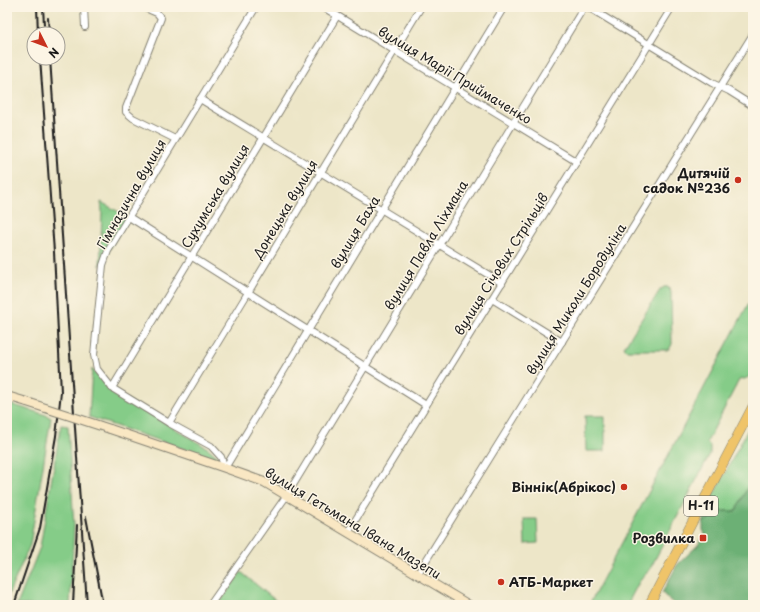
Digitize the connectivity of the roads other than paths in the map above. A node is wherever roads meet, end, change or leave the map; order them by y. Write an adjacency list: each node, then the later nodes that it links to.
1 (84, 7): 12 (street)
2 (143, 7): 22 (street)
3 (256, 7): 18 (street, Гімназична вулиця)
4 (323, 7): 10 (street, вулиця Марії Приймаченко)
5 (421, 7): 15 (street, Донецька вулиця)
6 (504, 7): 16 (street, вулиця Баха)
7 (584, 7): 20 (street, вулиця Павла Ліхмана)
8 (588, 7): 14 (street)
9 (672, 7): 14 (street, вулиця Січових Стрільців)
10 (331, 9): 11 (street, вулиця Марії Приймаченко)
11 (337, 16): 15 (street, вулиця Марії Приймаченко); 21 (street, Сухумська вулиця)
12 (85, 27)
13 (753, 34): 17 (street, вулиця Миколи Бородуліна)
14 (649, 44): 17 (street); 23 (street, вулиця Січових Стрільців)
15 (394, 51): 16 (street, вулиця Марії Приймаченко); 24 (street, Донецька вулиця)
16 (455, 87): 20 (street, вулиця Марії Приймаченко); 25 (street, вулиця Баха)
17 (720, 87): 19 (street); 33 (street, вулиця Миколи Бородуліна)
18 (200, 98): 21 (street); 22 (street, Гімназична вулиця)
19 (753, 106)
20 (513, 123): 23 (street, вулиця Марії Приймаченко); 27 (street, вулиця Павла Ліхмана)
21 (263, 137): 24 (street); 28 (street, Сухумська вулиця)
22 (175, 139): 26 (street, Гімназична вулиця)
23 (577, 162): 29 (street, вулиця Січових Стрільців)
24 (321, 172): 25 (street); 30 (street, Донецька вулиця)
25 (382, 209): 27 (street); 32 (street, вулиця Баха)
26 (128, 217): 28 (street); 35 (street, Гімназична вулиця)
27 (439, 244): 29 (street); 34 (street, вулиця Павла Ліхмана)
28 (191, 256): 30 (street); 35 (street, Сухумська вулиця)
29 (502, 283): 31 (street, вулиця Січових Стрільців)
30 (248, 293): 32 (street); 39 (street, Донецька вулиця)
31 (492, 299): 33 (street); 37 (street, вулиця Січових Стрільців)
32 (308, 331): 34 (street); 40 (street, вулиця Баха)
33 (562, 342): 43 (street, вулиця Миколи Бородуліна)
34 (365, 366): 37 (street); 41 (street, вулиця Павла Ліхмана)
35 (112, 388): 39 (street, Гімназична вулиця)
36 (7, 396): 40 (main road, вулиця Гетьмана Івана Мазепи, bridge)
37 (426, 405): 42 (street, вулиця Січових Стрільців)
38 (753, 406): 46 (main road, Н-11)
39 (169, 423): 40 (street, Гімназична вулиця)
40 (226, 468): 41 (main road, вулиця Гетьмана Івана Мазепи)
41 (287, 495): 42 (main road, вулиця Гетьмана Івана Мазепи); 44 (street, вулиця Павла Ліхмана)
42 (348, 532): 43 (main road, вулиця Гетьмана Івана Мазепи)
43 (417, 575): 45 (main road, вулиця Гетьмана Івана Мазепи)
44 (210, 605)
45 (469, 605)
46 (649, 605)

